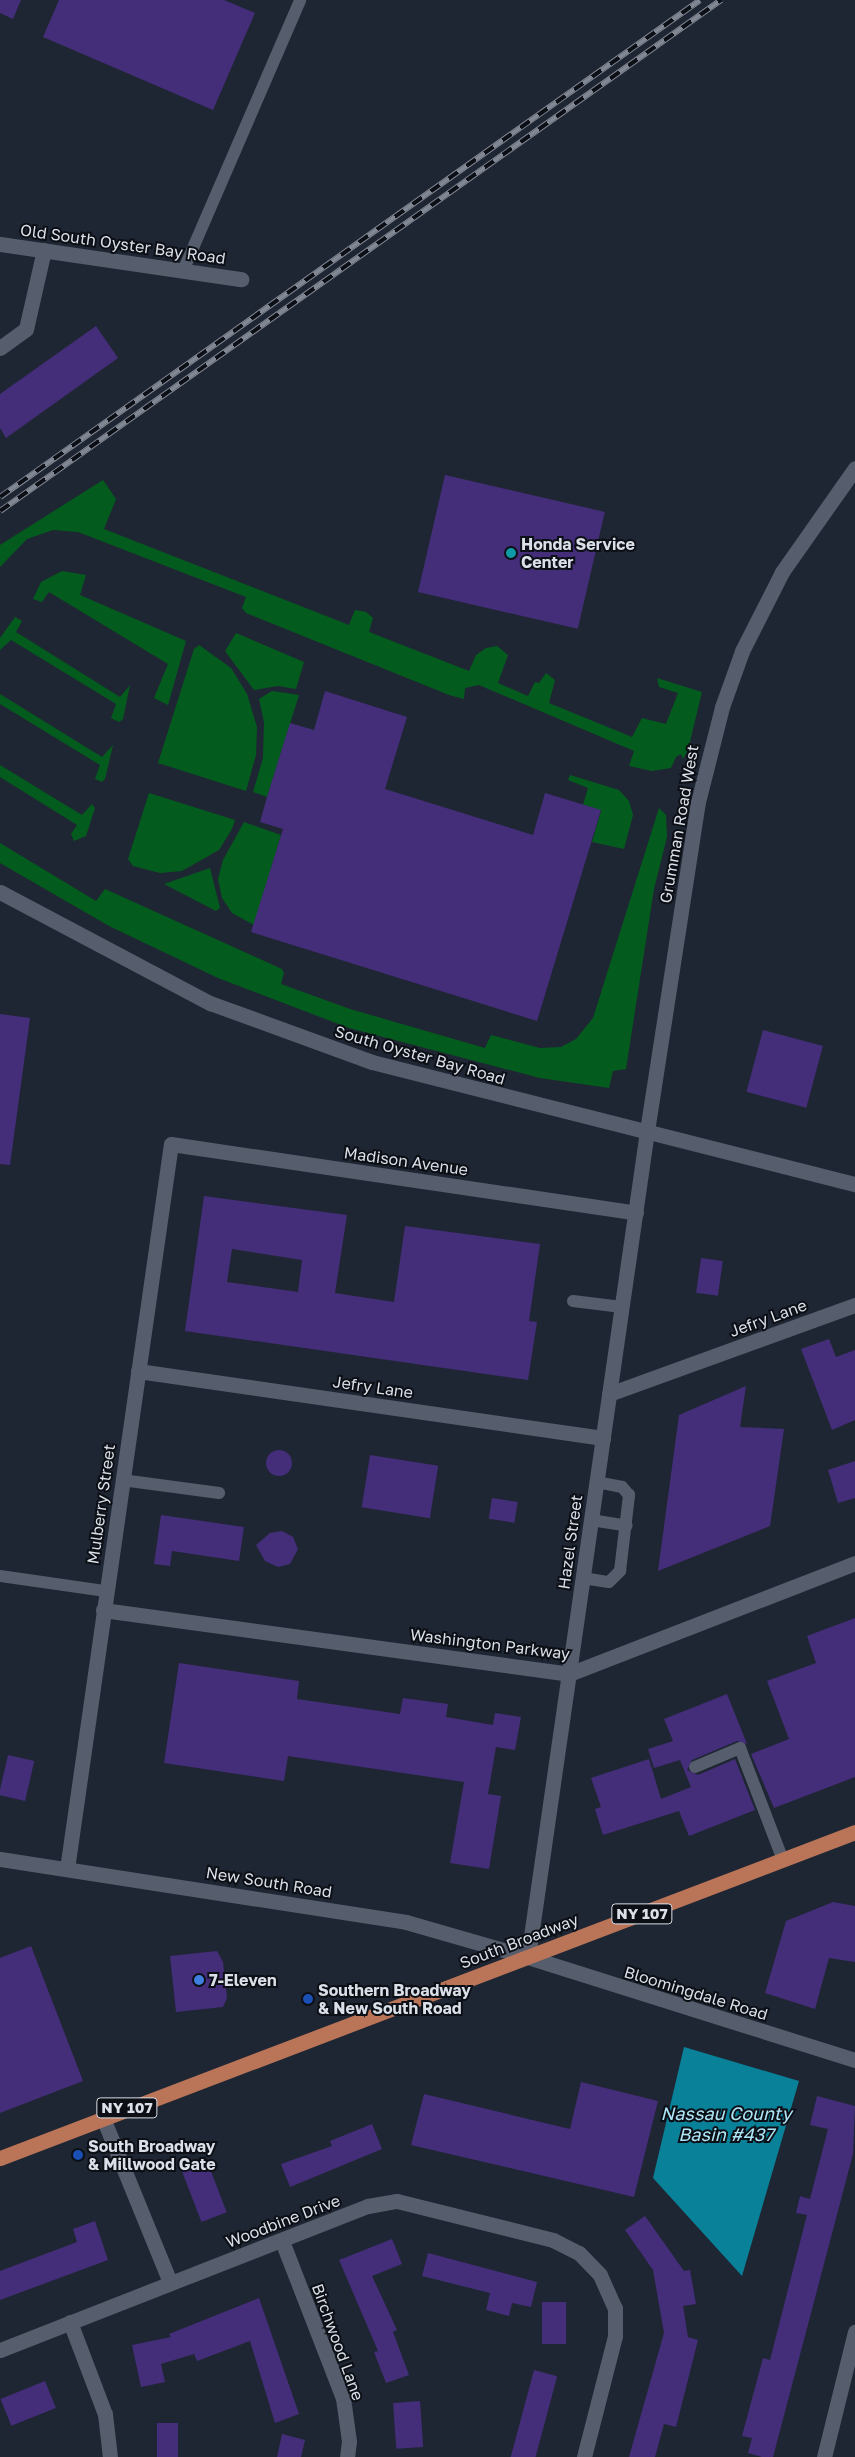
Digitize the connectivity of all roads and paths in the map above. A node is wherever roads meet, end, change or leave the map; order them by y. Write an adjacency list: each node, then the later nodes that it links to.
1 (300, 0): 4 (lane)
2 (0, 244): 3 (street, Old South Oyster Bay Road)
3 (44, 250): 4 (street, Old South Oyster Bay Road); 6 (street)
4 (182, 271): 5 (street, Old South Oyster Bay Road)
5 (241, 279)
6 (0, 348)
7 (855, 468): 9 (street, Grumman Road West)
8 (0, 892): 9 (street, South Oyster Bay Road)
9 (647, 1131): 11 (street, South Oyster Bay Road); 12 (street, Hazel Street)
10 (171, 1144): 12 (street, Madison Avenue); 16 (street, Mulberry Street)
11 (855, 1184)
12 (636, 1213): 15 (street, Hazel Street)
13 (573, 1301): 15 (lane)
14 (855, 1305): 17 (street, Jefry Lane)
15 (622, 1306): 17 (street, Hazel Street)
16 (138, 1371): 18 (street, Jefry Lane); 19 (street, Mulberry Street)
17 (610, 1394): 18 (street, Hazel Street)
18 (603, 1438): 20 (street, Hazel Street)
19 (122, 1480): 21 (lane); 27 (street, Mulberry Street)
20 (597, 1482): 22 (street, Hazel Street); 23 (lane)
21 (219, 1493)
22 (591, 1520): 23 (lane); 26 (street, Hazel Street)
23 (627, 1526): 26 (lane)
24 (855, 1564): 29 (street, Washington Parkway)
25 (0, 1576): 27 (lane)
26 (583, 1578): 29 (street, Hazel Street)
27 (106, 1590): 28 (street, Mulberry Street)
28 (103, 1610): 29 (street, Washington Parkway); 34 (street, Mulberry Street)
29 (569, 1674): 35 (street, Hazel Street)
30 (695, 1766): 33 (lane)
31 (855, 1832): 33 (main road, South Broadway / NY 107)
32 (0, 1859): 34 (street, New South Road)
33 (783, 1860): 35 (main road, South Broadway / NY 107)
34 (68, 1869): 35 (street, New South Road)
35 (528, 1958): 36 (street, Bloomingdale Road); 37 (main road, South Broadway / NY 107)
36 (855, 2060)
37 (103, 2118): 38 (main road, South Broadway / NY 107); 40 (street)
38 (0, 2158)
39 (282, 2241): 40 (street, Woodbine Drive); 45 (street, Birchwood Lane); 46 (street, Woodbine Drive)
40 (170, 2282): 41 (street, Woodbine Drive)
41 (70, 2322): 43 (street, Woodbine Drive); 44 (street)
42 (855, 2332): 47 (street)
43 (0, 2350)
44 (110, 2457)
45 (347, 2457)
46 (584, 2457)
47 (824, 2457)

